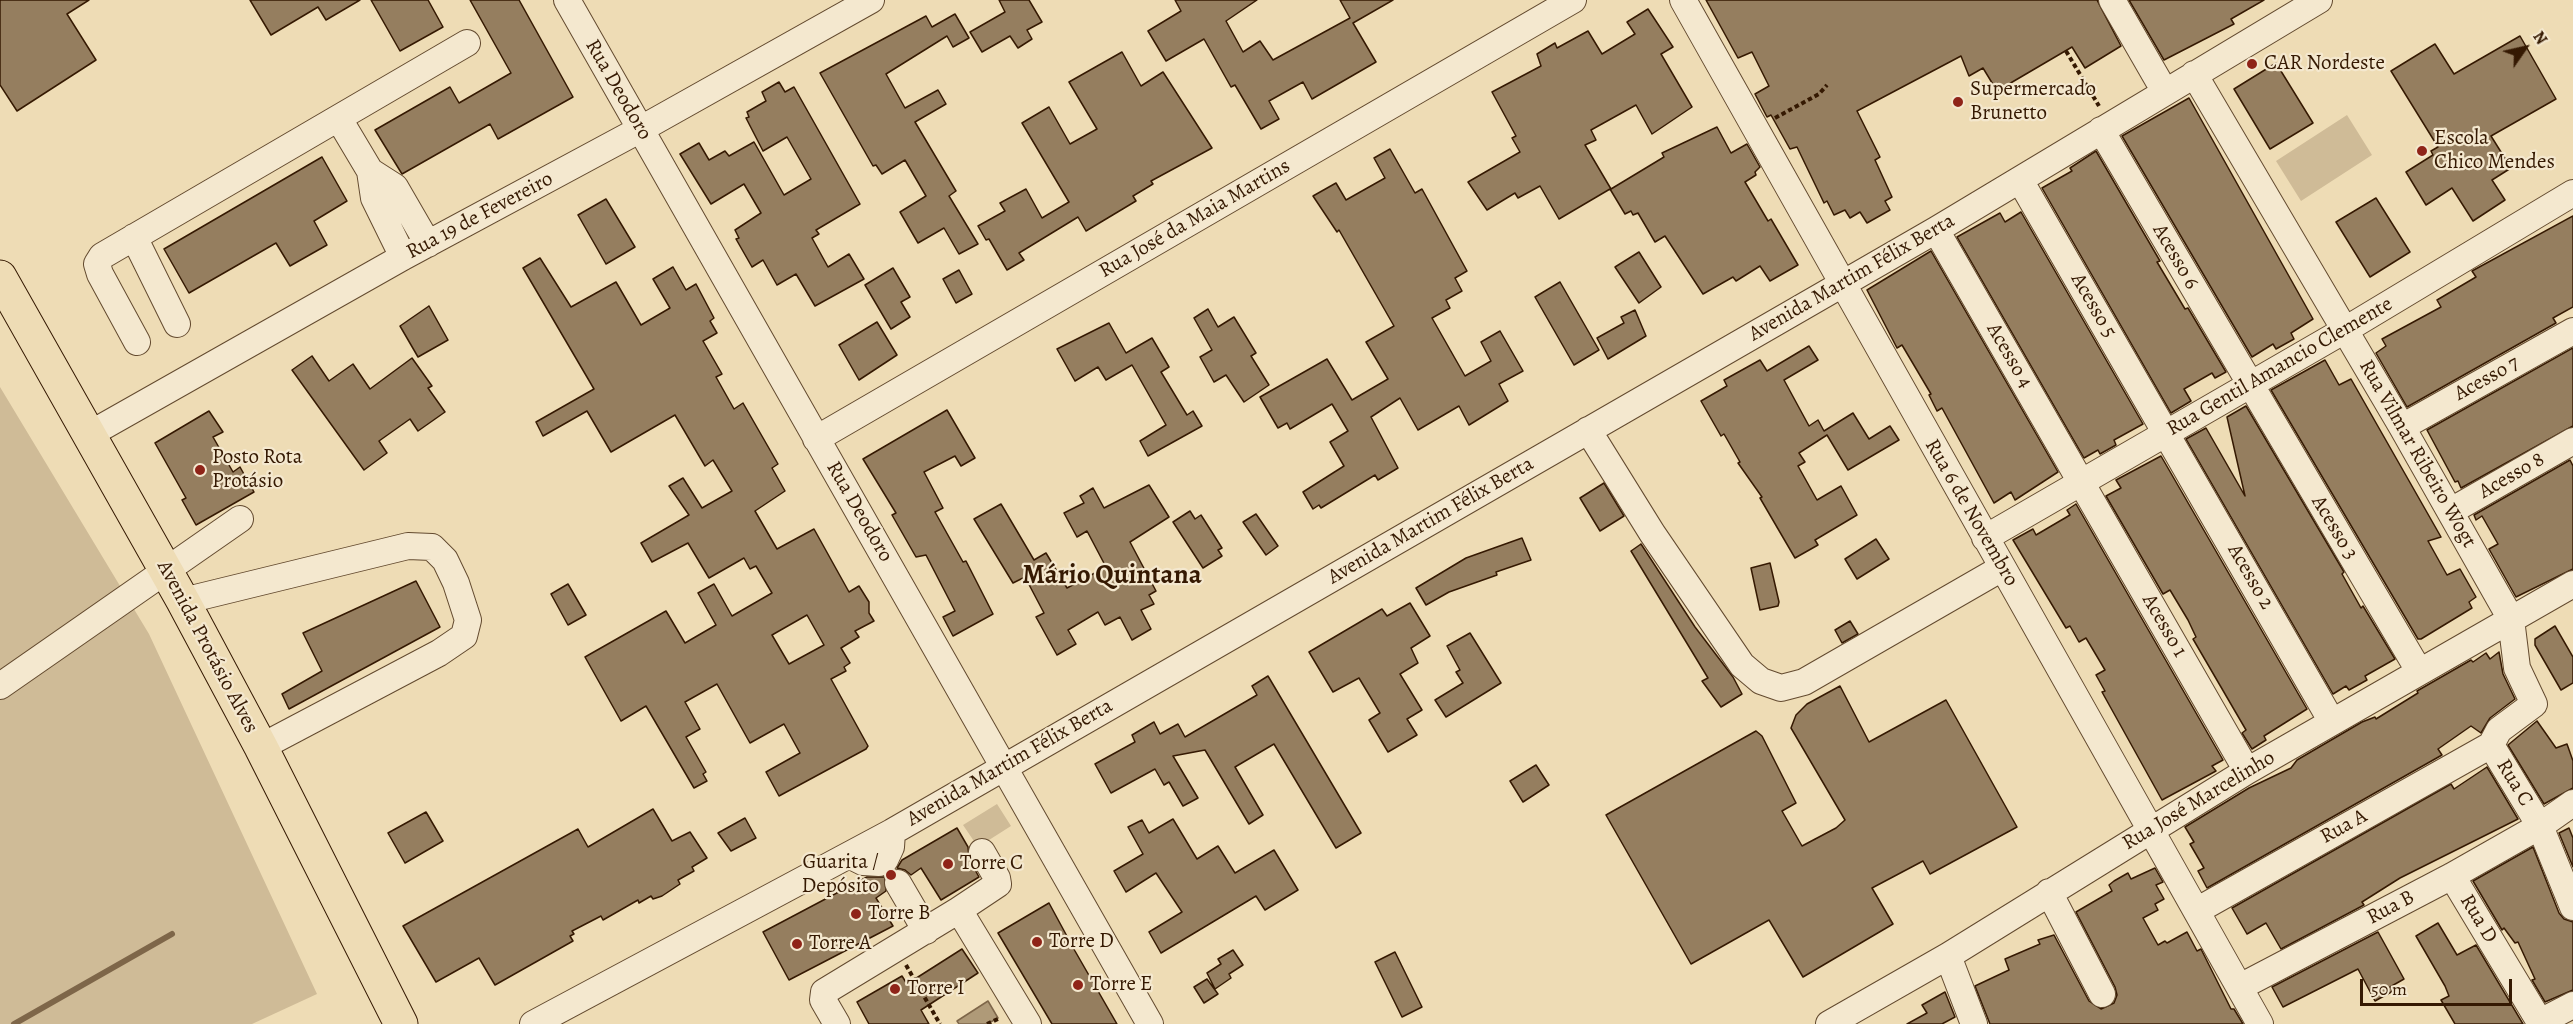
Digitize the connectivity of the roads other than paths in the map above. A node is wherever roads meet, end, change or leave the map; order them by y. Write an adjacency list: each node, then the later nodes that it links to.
1 (567, 0): 12 (street, Rua Deodoro)
2 (871, 0): 12 (street, Rua 19 de Fevereiro)
3 (1573, 0): 31 (street, Rua José da Maia Martins)
4 (1683, 0): 21 (street, Rua 6 de Novembro)
5 (2112, 0): 9 (street)
6 (2319, 0): 8 (street, Avenida Martim Félix Berta)
7 (467, 43): 10 (street)
8 (2194, 74): 9 (street, Avenida Martim Félix Berta); 23 (street, Rua Vilmar Ribeiro Wogt)
9 (2165, 92): 11 (street, Avenida Martim Félix Berta)
10 (339, 119): 13 (street); 17 (street)
11 (2105, 128): 14 (street, Avenida Martim Félix Berta); 26 (street, Acesso 6)
12 (640, 129): 18 (street, Rua 19 de Fevereiro); 31 (street, Rua Deodoro)
13 (370, 171): 18 (street); 19 (street)
14 (2020, 180): 16 (street, Avenida Martim Félix Berta); 29 (street, Acesso 5)
15 (2573, 193): 23 (street, Rua Gentil Amancio Clemente)
16 (1936, 230): 21 (street, Avenida Martim Félix Berta); 33 (street, Acesso 4)
17 (134, 237): 22 (street); 25 (street)
18 (428, 244): 19 (street, Rua 19 de Fevereiro)
19 (403, 257): 30 (street, Rua 19 de Fevereiro)
20 (0, 277): 30 (main road, Avenida Protásio Alves)
21 (1841, 284): 28 (street, Avenida Martim Félix Berta); 36 (street, Rua 6 de Novembro)
22 (177, 324)
23 (2345, 330): 26 (street, Rua Gentil Amancio Clemente); 27 (street, Rua Vilmar Ribeiro Wogt)
24 (2573, 331): 27 (street, Acesso 7)
25 (137, 342)
26 (2248, 384): 29 (street, Rua Gentil Amancio Clemente); 42 (street, Acesso 3)
27 (2402, 427): 34 (street, Rua Vilmar Ribeiro Wogt)
28 (1588, 430): 37 (street); 47 (street, Avenida Martim Félix Berta)
29 (2167, 432): 33 (street, Rua Gentil Amancio Clemente); 44 (street, Acesso 2)
30 (90, 434): 38 (main road, Avenida Protásio Alves)
31 (816, 439): 47 (street, Rua Deodoro)
32 (2573, 441): 34 (street, Acesso 8)
33 (2081, 482): 36 (street, Rua Gentil Amancio Clemente); 48 (street, Acesso 1)
34 (2451, 511): 41 (street, Rua Vilmar Ribeiro Wogt)
35 (240, 519): 38 (street)
36 (1985, 538): 37 (street, Rua 6 de Novembro)
37 (2002, 568): 51 (street, Rua 6 de Novembro)
38 (167, 571): 40 (main road, Avenida Protásio Alves); 43 (street)
39 (2573, 584): 41 (street, Rua José Marcelinho)
40 (183, 601): 46 (main road, Avenida Protásio Alves); 46 (street)
41 (2511, 619): 42 (street, Rua José Marcelinho); 45 (street, Rua C)
42 (2419, 671): 44 (street, Rua José Marcelinho)
43 (0, 686)
44 (2332, 722): 48 (street, Rua José Marcelinho)
45 (2491, 745): 50 (street, Rua C); 60 (street, Rua A)
46 (261, 747): 67 (main road, Avenida Protásio Alves)
47 (1005, 765): 52 (street, Avenida Martim Félix Berta); 71 (street, Rua Deodoro)
48 (2247, 771): 51 (street, Rua José Marcelinho)
49 (2573, 803): 50 (street, Rua C)
50 (2540, 826): 56 (street, Rua B); 58 (street, Rua C)
51 (2152, 828): 57 (street, Rua José Marcelinho); 60 (street, Rua 6 de Novembro)
52 (892, 832): 54 (street, Avenida Martim Félix Berta); 55 (street)
53 (982, 852): 59 (street)
54 (849, 855): 55 (street); 68 (street, Avenida Martim Félix Berta)
55 (887, 871): 61 (street)
56 (2452, 876): 63 (street, Rua B); 66 (street, Rua D)
57 (2049, 892): 62 (street, Rua José Marcelinho); 64 (street)
58 (2572, 904)
59 (959, 910): 61 (street); 70 (street)
60 (2198, 910): 63 (street, Rua 6 de Novembro)
61 (924, 932): 69 (street)
62 (1948, 956): 72 (street, Rua José Marcelinho); 73 (street)
63 (2240, 987): 74 (street, Rua 6 de Novembro)
64 (2102, 994)
65 (2573, 1005): 66 (street)
66 (2540, 1023)
67 (401, 1024)
68 (532, 1024)
69 (837, 1024)
70 (1028, 1024)
71 (1150, 1024)
72 (1829, 1024)
73 (1974, 1024)
74 (2260, 1024)

